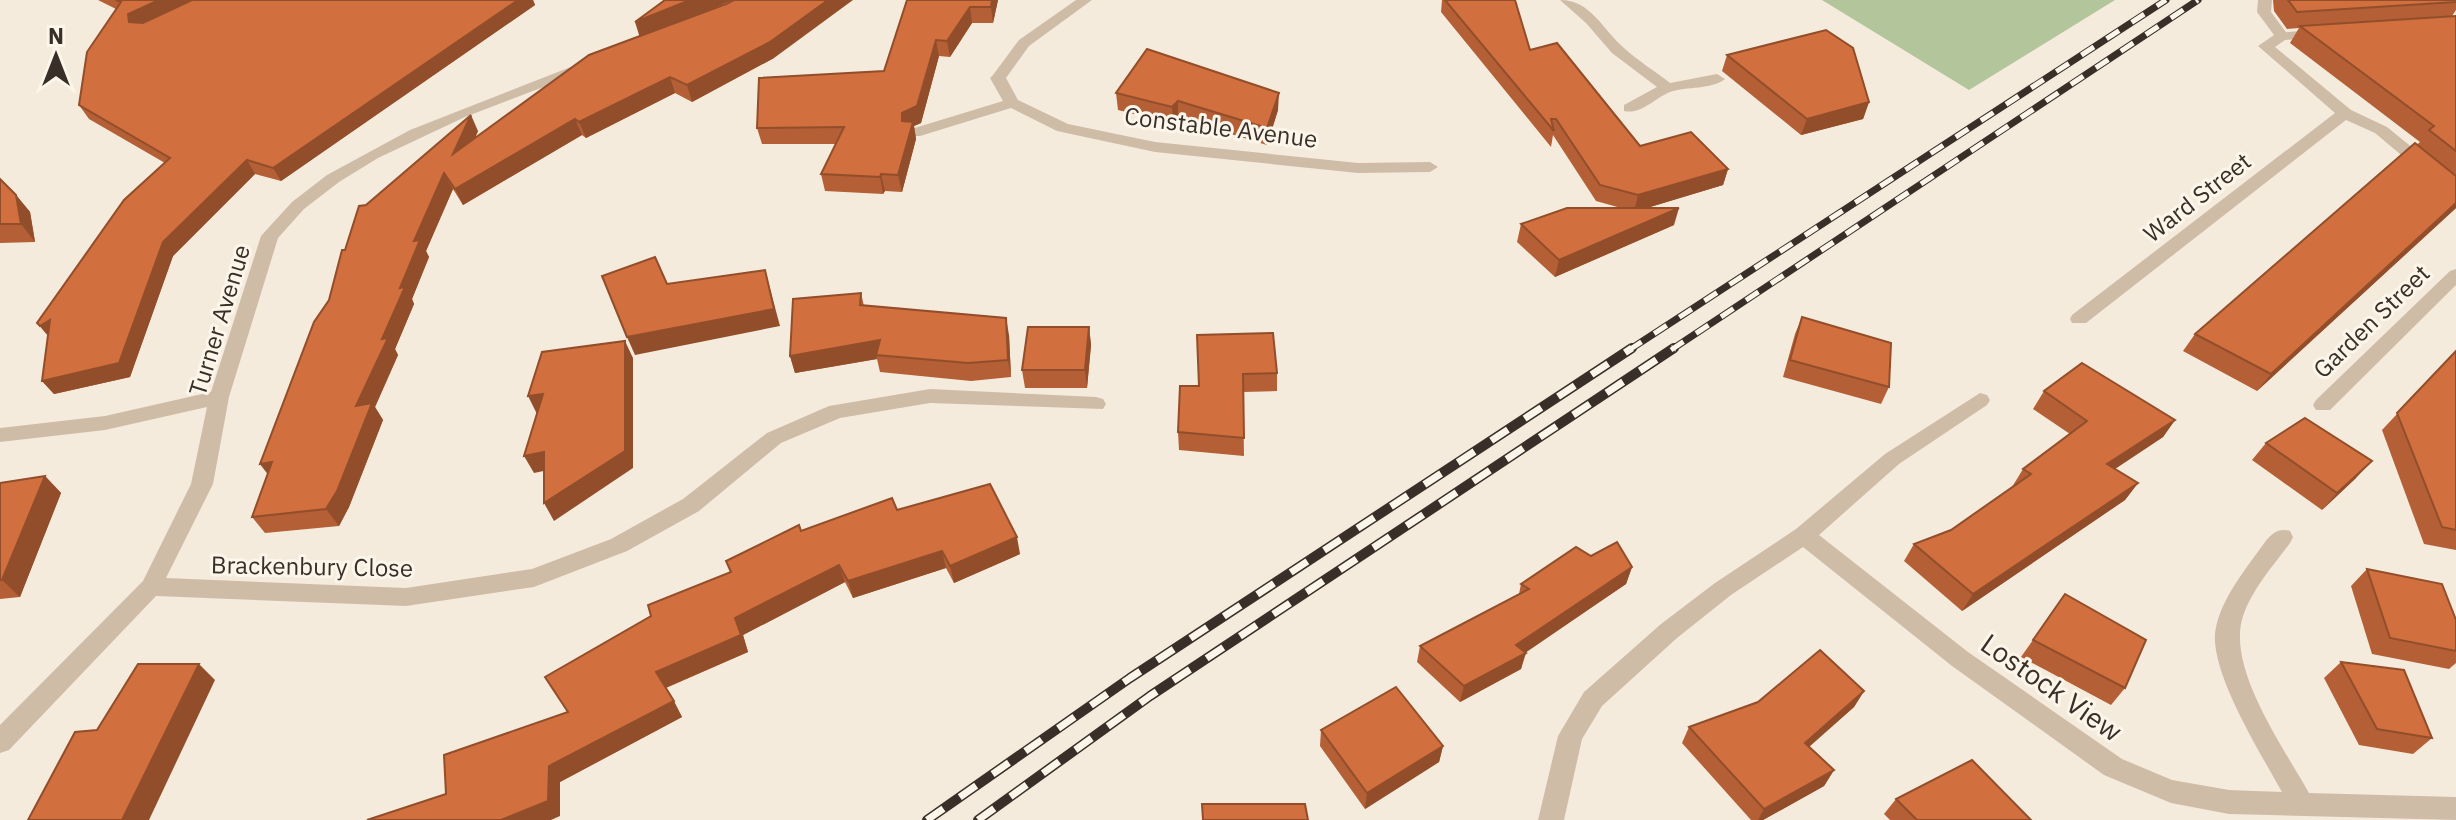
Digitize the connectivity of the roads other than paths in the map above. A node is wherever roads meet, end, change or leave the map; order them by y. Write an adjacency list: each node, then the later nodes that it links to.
1 (1085, 0): 9 (street)
2 (1567, 0): 8 (street)
3 (2265, 0): 5 (street)
4 (2338, 32): 5 (street)
5 (2282, 36): 11 (street)
6 (598, 62): 17 (street, Turner Avenue)
7 (1717, 79): 8 (street)
8 (1667, 88): 10 (street)
9 (1012, 103): 12 (street); 13 (street, Constable Avenue)
10 (1630, 108)
11 (2345, 113): 14 (street); 16 (street, Ward Street)
12 (914, 133)
13 (1430, 167)
14 (2456, 192)
15 (2456, 275): 20 (street, Garden Street)
16 (2079, 319)
17 (219, 397): 21 (street); 24 (street, Turner Avenue)
18 (1980, 400): 22 (street)
19 (1096, 404): 24 (street, Brackenbury Close)
20 (2323, 405)
21 (0, 435)
22 (1804, 535): 26 (street, Lostock View); 28 (street)
23 (2282, 537): 26 (street)
24 (151, 587): 25 (street, Turner Avenue)
25 (0, 742)
26 (2301, 803): 27 (street, Lostock View)
27 (2456, 809)
28 (1551, 820)

